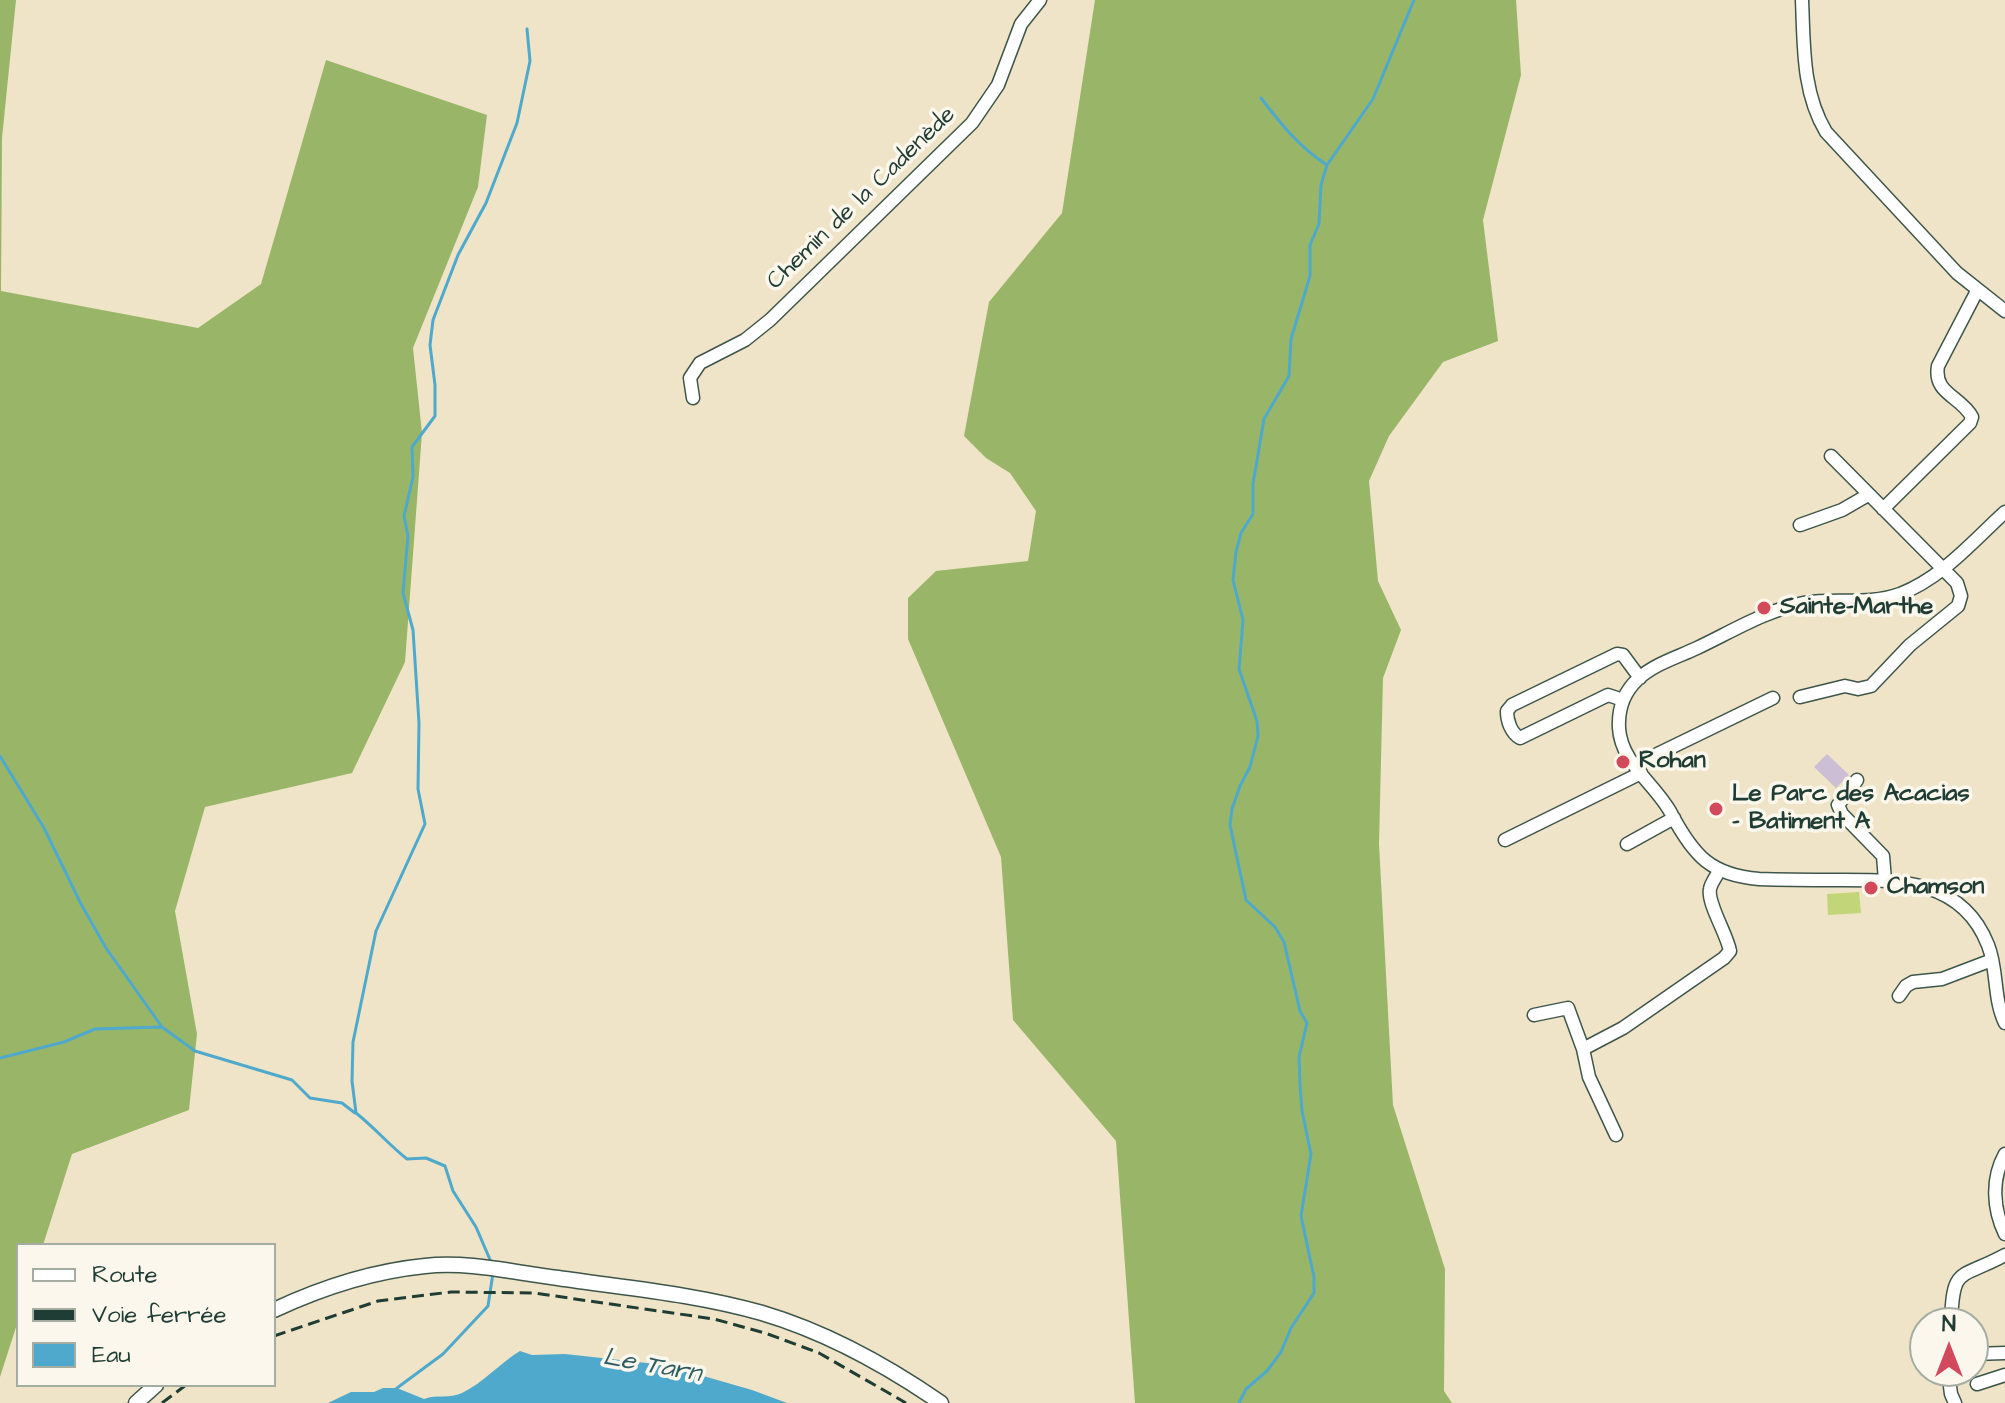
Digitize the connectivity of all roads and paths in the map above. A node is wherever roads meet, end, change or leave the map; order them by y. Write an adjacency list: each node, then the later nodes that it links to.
1 (1040, 0): 5 (street, Chemin de la Cadenède)
2 (1802, 0): 3 (street)
3 (1977, 291): 4 (street); 8 (street)
4 (2005, 311)
5 (693, 398)
6 (1831, 456): 7 (street)
7 (1868, 495): 8 (street); 10 (street)
8 (1883, 509): 11 (street)
9 (2005, 512): 11 (street)
10 (1800, 525)
11 (1942, 569): 12 (street); 13 (street)
12 (1640, 678): 15 (street); 15 (street)
13 (1800, 697)
14 (1773, 698): 16 (street)
15 (1623, 700): 16 (street)
16 (1638, 769): 18 (street); 19 (street)
17 (1857, 780): 22 (street)
18 (1674, 818): 20 (street); 21 (street)
19 (1505, 840)
20 (1627, 844)
21 (1719, 871): 22 (street); 27 (street)
22 (1885, 880): 23 (street)
23 (1992, 960): 24 (street); 26 (street)
24 (1899, 996)
25 (1534, 1015): 27 (street)
26 (2005, 1023)
27 (1583, 1049): 28 (street)
28 (1616, 1135)
29 (2005, 1154): 30 (street)
30 (2005, 1234)
31 (2005, 1255): 32 (street)
32 (1952, 1307)
33 (276, 1309): 38 (main road)
34 (2003, 1354): 35 (street)
35 (2005, 1372)
36 (154, 1387): 37 (main road)
37 (136, 1403)
38 (941, 1403)

